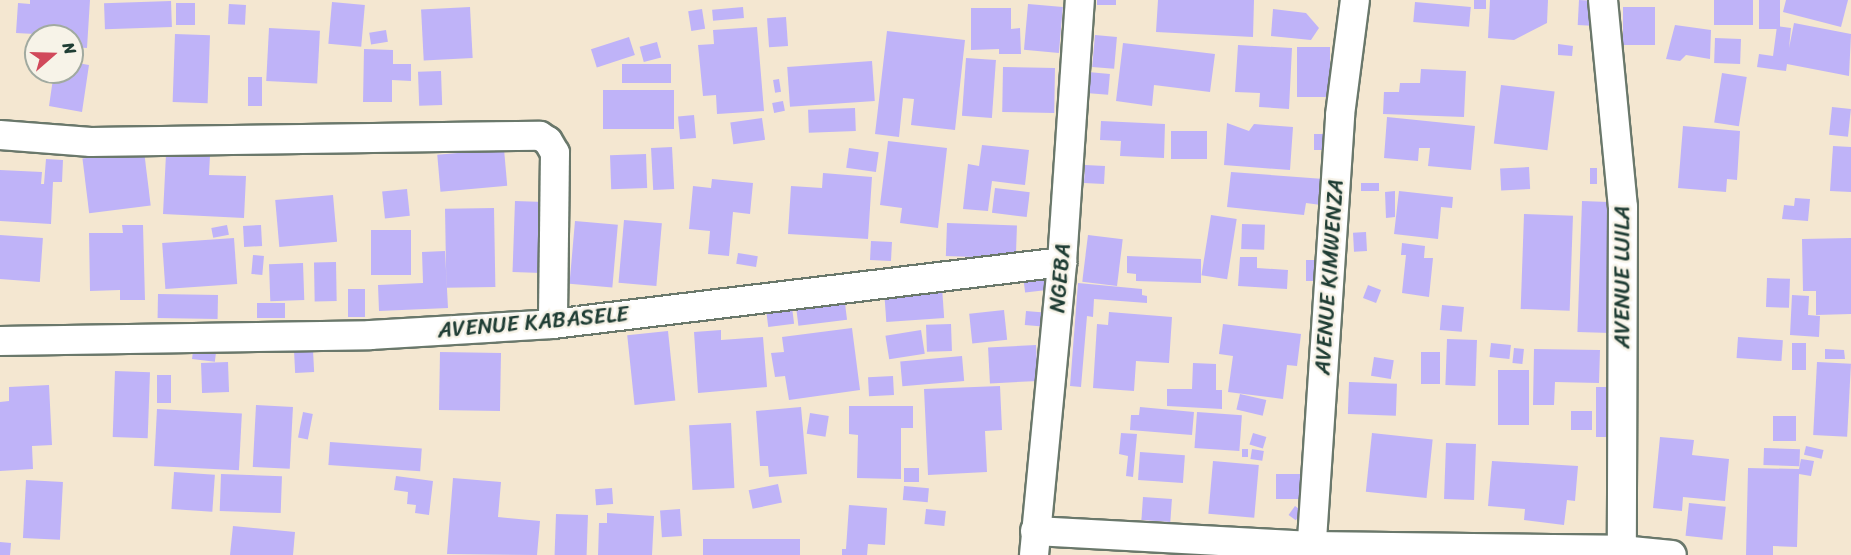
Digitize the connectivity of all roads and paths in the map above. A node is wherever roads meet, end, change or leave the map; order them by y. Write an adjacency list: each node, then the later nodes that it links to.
1 (1080, 0): 5 (street, NGEBA)
2 (1355, 0): 9 (street, AVENUE KIMWENZA)
3 (1603, 0): 10 (street, AVENUE LUILA)
4 (0, 135): 6 (street)
5 (1062, 262): 6 (street, AVENUE KABASELE); 8 (street, NGEBA)
6 (553, 324): 7 (street, AVENUE KABASELE)
7 (0, 341)
8 (1034, 543): 9 (street)
9 (1312, 551): 10 (street)
10 (1622, 552): 11 (street)
11 (1672, 555)

